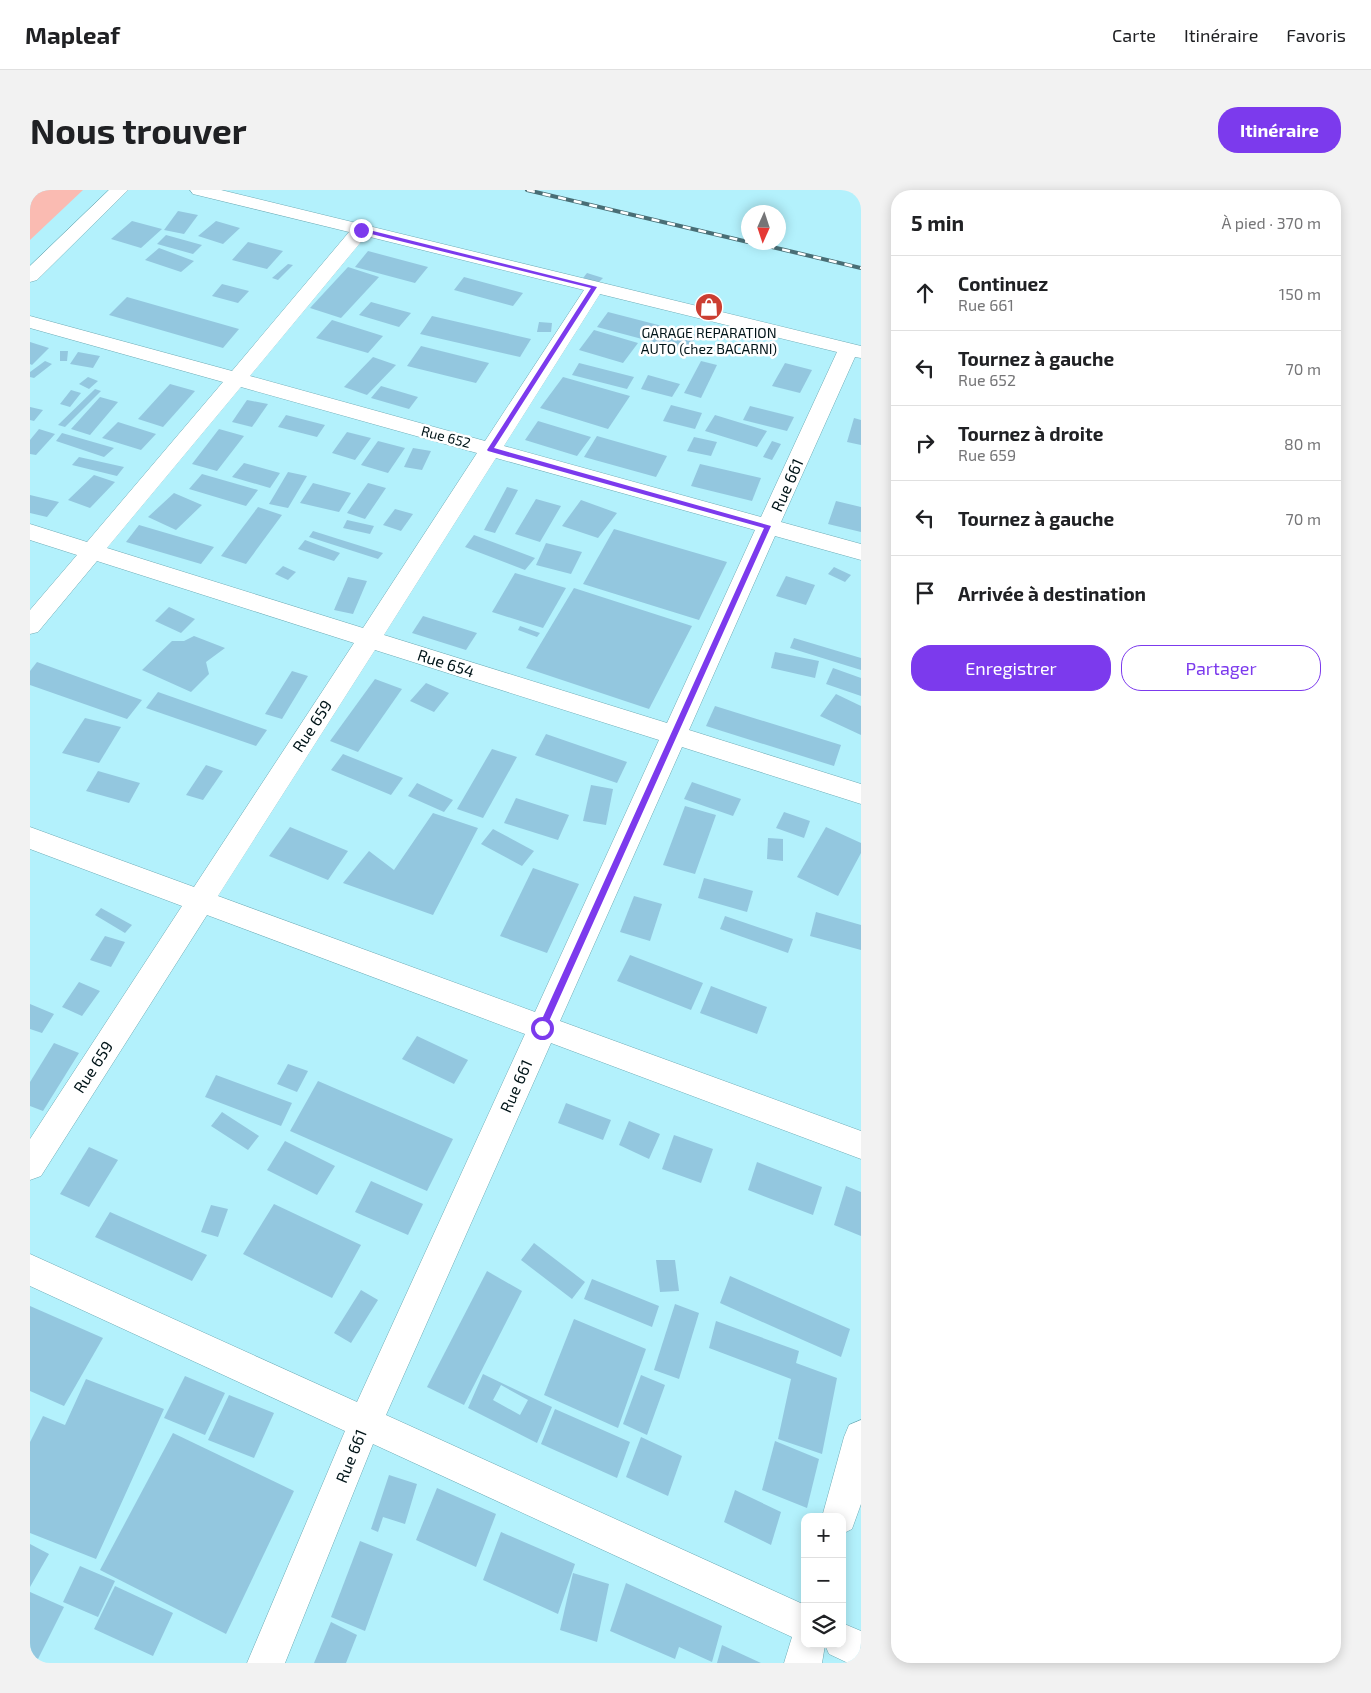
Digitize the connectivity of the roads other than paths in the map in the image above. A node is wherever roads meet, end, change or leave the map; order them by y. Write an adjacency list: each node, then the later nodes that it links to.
1 (119, 190): 4 (street)
2 (199, 190): 3 (street)
3 (361, 230): 5 (street); 8 (street)
4 (30, 276)
5 (595, 287): 7 (street); 9 (street, Rue 659)
6 (30, 322): 8 (street, Rue 652)
7 (854, 350): 10 (street, Rue 661)
8 (236, 379): 9 (street, Rue 652); 12 (street)
9 (490, 450): 10 (street, Rue 652); 15 (street, Rue 659)
10 (768, 526): 13 (street, Rue 652); 16 (street, Rue 661)
11 (30, 532): 12 (street, Rue 654)
12 (92, 552): 14 (street); 15 (street, Rue 654)
13 (861, 552)
14 (30, 626)
15 (369, 639): 16 (street, Rue 654); 19 (street, Rue 659)
16 (674, 735): 17 (street, Rue 654); 20 (street, Rue 661)
17 (861, 794)
18 (30, 838): 19 (street)
19 (200, 901): 20 (street); 22 (street, Rue 659)
20 (542, 1028): 21 (street); 24 (street, Rue 661)
21 (861, 1145)
22 (30, 1166)
23 (30, 1270): 24 (street)
24 (364, 1422): 27 (street); 31 (street, Rue 661)
25 (861, 1437): 26 (street)
26 (841, 1513)
27 (801, 1622)
28 (846, 1643): 30 (street)
29 (807, 1648): 32 (street)
30 (861, 1650)
31 (266, 1663)
32 (803, 1663)

